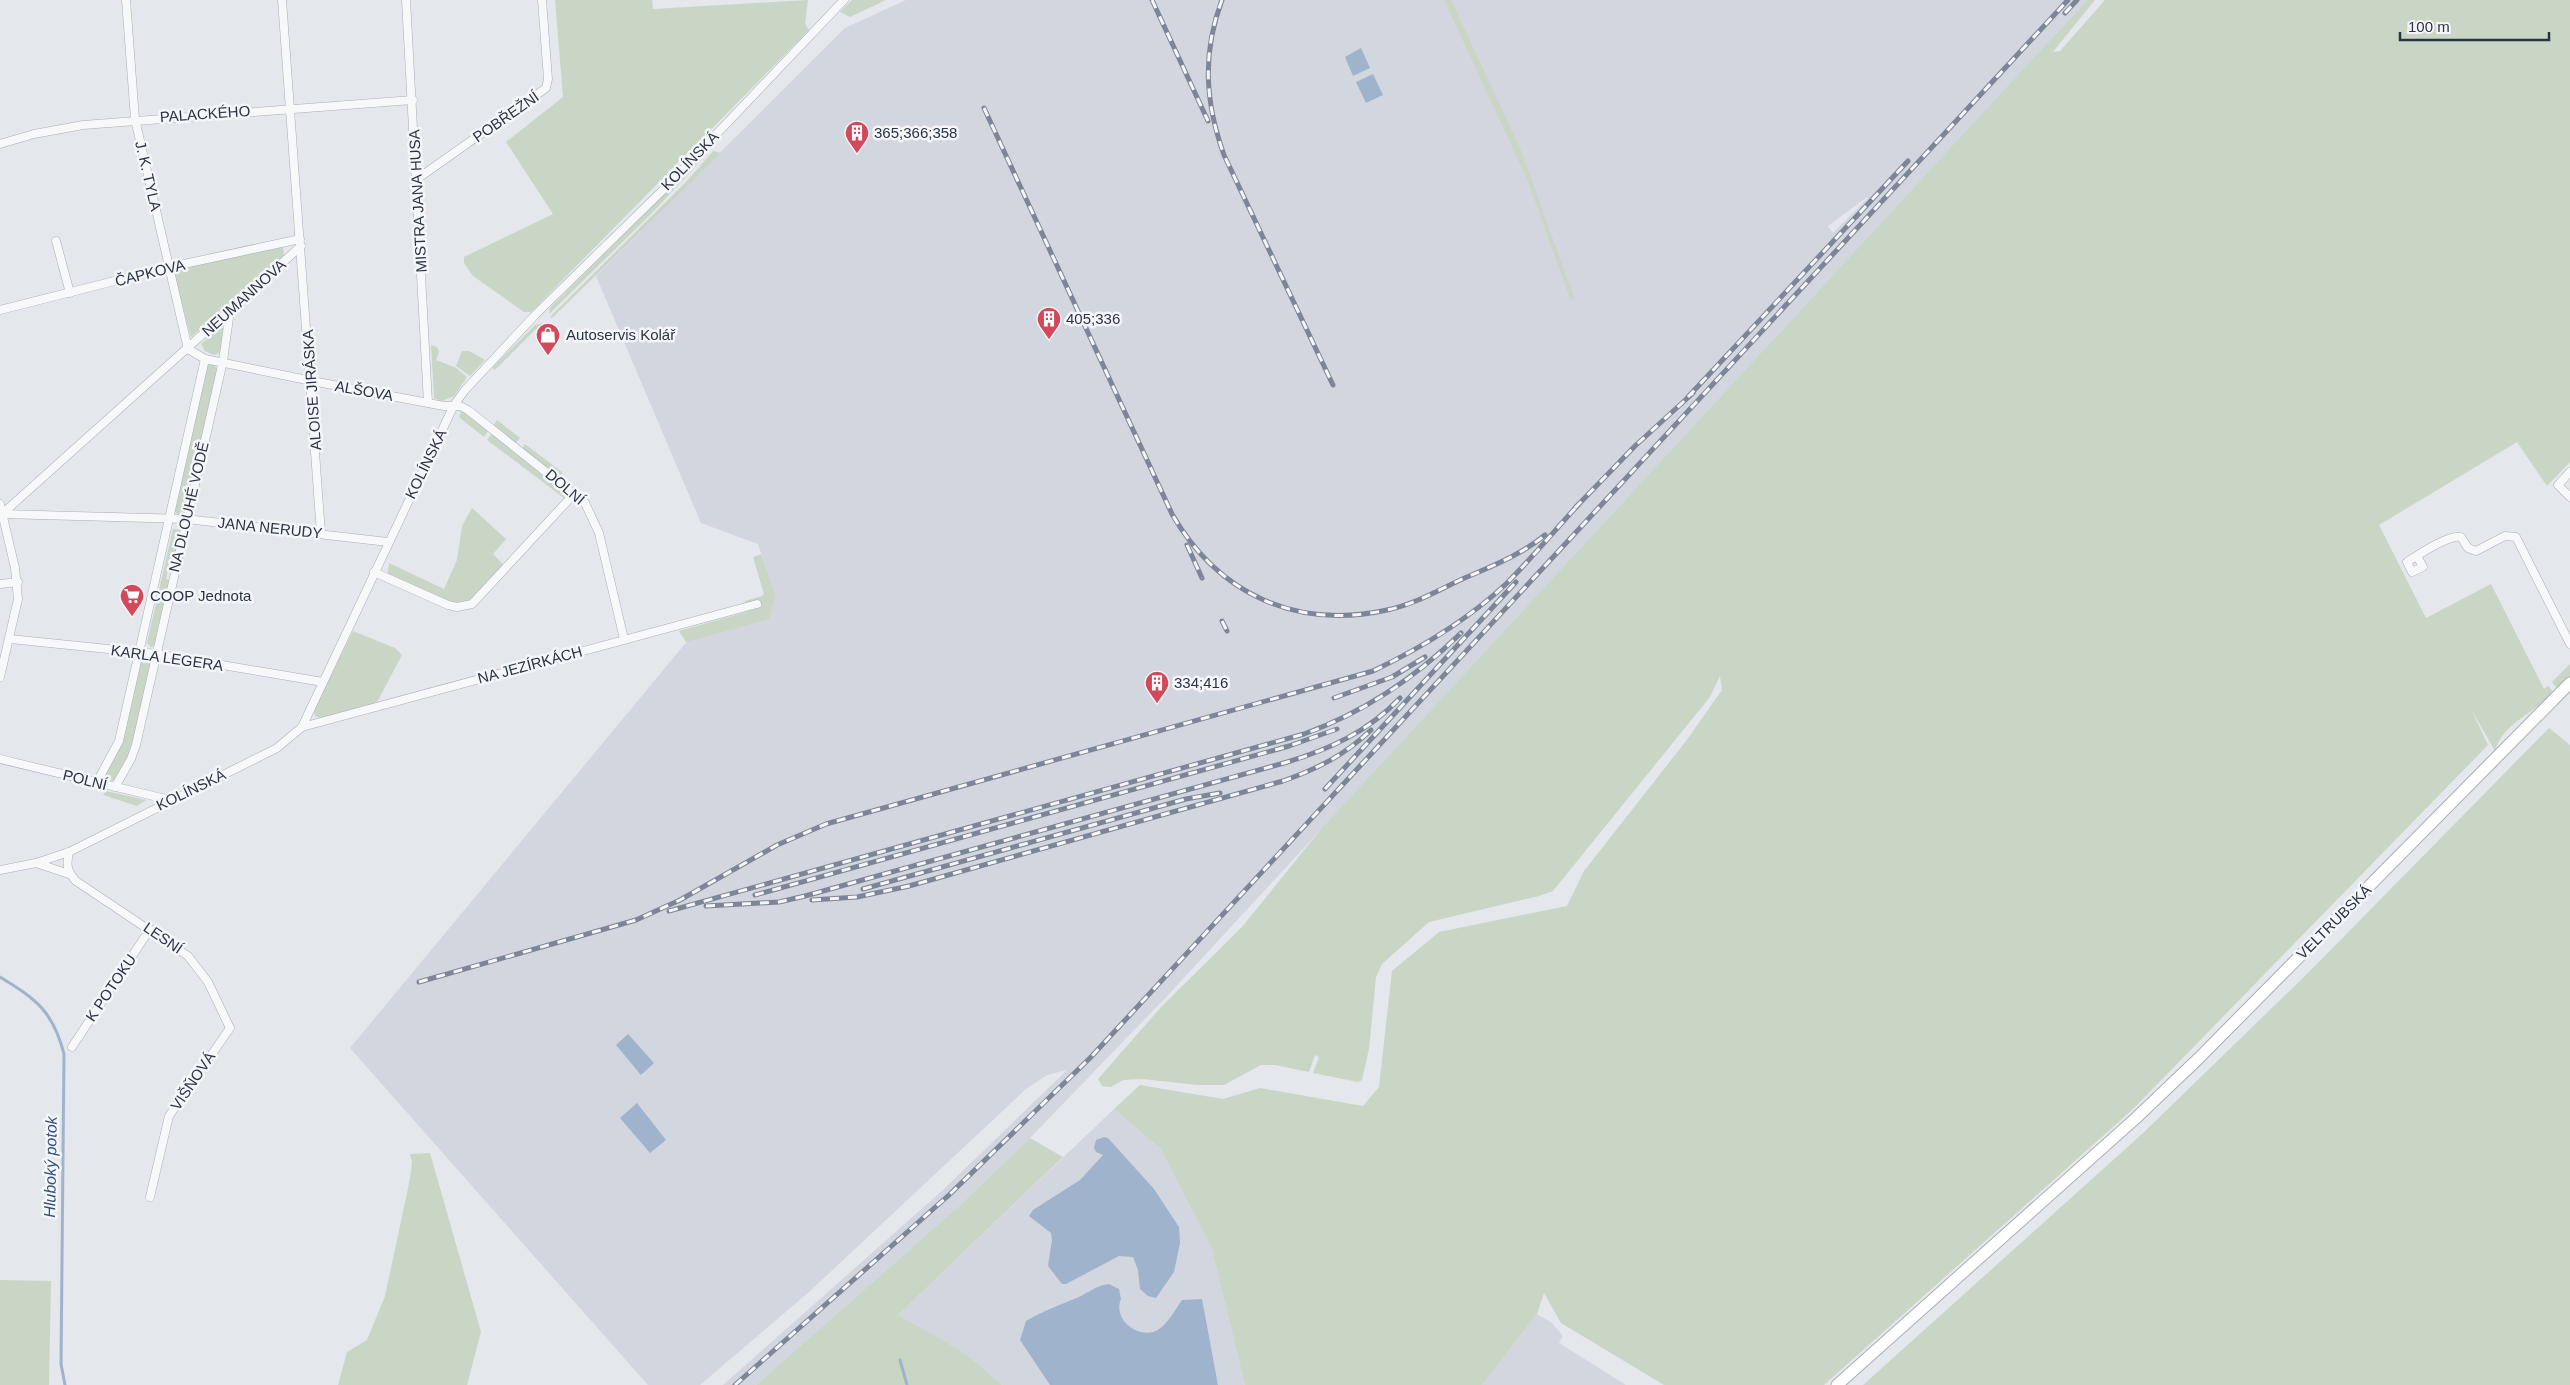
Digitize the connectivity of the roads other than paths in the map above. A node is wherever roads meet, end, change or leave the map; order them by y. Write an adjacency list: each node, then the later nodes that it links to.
1 (126, 0): 8 (street, J. K. TYLA)
2 (282, 0): 7 (street)
3 (406, 0): 6 (street, MISTRA JANA HUSA)
4 (542, 0): 10 (street, POBŘEŽNÍ)
5 (844, 0): 22 (street, KOLÍNSKÁ)
6 (413, 100): 7 (street, PALACKÉHO); 10 (street, MISTRA JANA HUSA)
7 (290, 108): 8 (street, PALACKÉHO); 12 (street)
8 (135, 119): 9 (street, PALACKÉHO); 13 (street, J. K. TYLA)
9 (0, 144)
10 (417, 179): 21 (street, MISTRA JANA HUSA)
11 (56, 241): 14 (street)
12 (301, 243): 13 (street, ČAPKOVA); 16 (street, NEUMANNOVA); 20 (street, ALOISE JIRÁSKA)
13 (170, 267): 14 (street, ČAPKOVA); 17 (street, J. K. TYLA)
14 (70, 293): 15 (street, ČAPKOVA)
15 (0, 310)
16 (230, 311): 17 (street, NEUMANNOVA); 19 (street, NA DLOUHÉ VODĚ)
17 (188, 349): 18 (street, ALŠOVA); 27 (street, NEUMANNOVA)
18 (205, 358): 19 (street, ALŠOVA); 28 (street, NA DLOUHÉ VODĚ)
19 (223, 361): 20 (street, ALŠOVA); 29 (street, NA DLOUHÉ VODĚ)
20 (312, 382): 21 (street, ALŠOVA); 30 (street, ALOISE JIRÁSKA)
21 (428, 403): 22 (street, ALŠOVA)
22 (454, 405): 24 (street, DOLNÍ); 31 (street, KOLÍNSKÁ)
23 (2570, 472): 25 (street)
24 (574, 494): 33 (street); 38 (street, DOLNÍ)
25 (2570, 498)
26 (0, 504): 27 (street)
27 (2, 514): 28 (street, JANA NERUDY); 34 (street)
28 (170, 520): 29 (street, JANA NERUDY); 40 (street, NA DLOUHÉ VODĚ)
29 (186, 520): 30 (street, JANA NERUDY); 41 (street, NA DLOUHÉ VODĚ)
30 (321, 534): 31 (street, JANA NERUDY)
31 (388, 542): 33 (street, KOLÍNSKÁ)
32 (2417, 556): 39 (street)
33 (374, 572): 43 (street, KOLÍNSKÁ)
34 (18, 582): 35 (street); 37 (street)
35 (0, 584)
36 (757, 604): 38 (street, NA JEZÍRKÁCH)
37 (10, 639): 40 (street, KARLA LEGERA); 42 (street)
38 (624, 640): 45 (street, NA JEZÍRKÁCH)
39 (2570, 644)
40 (140, 652): 41 (street, KARLA LEGERA); 47 (street, NA DLOUHÉ VODĚ)
41 (157, 654): 43 (street, KARLA LEGERA); 48 (street, NA DLOUHÉ VODĚ)
42 (0, 677)
43 (323, 682): 45 (street, KOLÍNSKÁ)
44 (2570, 683): 58 (street, VELTRUBSKÁ)
45 (302, 728): 49 (street, KOLÍNSKÁ)
46 (0, 759): 47 (street, POLNÍ)
47 (97, 782): 48 (street, POLNÍ)
48 (115, 787): 49 (street, POLNÍ)
49 (170, 800): 50 (street, KOLÍNSKÁ)
50 (69, 852): 51 (street, KOLÍNSKÁ); 53 (street)
51 (36, 863): 52 (street, KOLÍNSKÁ); 53 (street, LESNÍ)
52 (0, 870)
53 (69, 874): 54 (street, LESNÍ)
54 (150, 929): 55 (street, LESNÍ); 56 (street, K POTOKU)
55 (230, 1028): 57 (street, VIŠŇOVÁ)
56 (72, 1047)
57 (150, 1197)
58 (1837, 1385)

